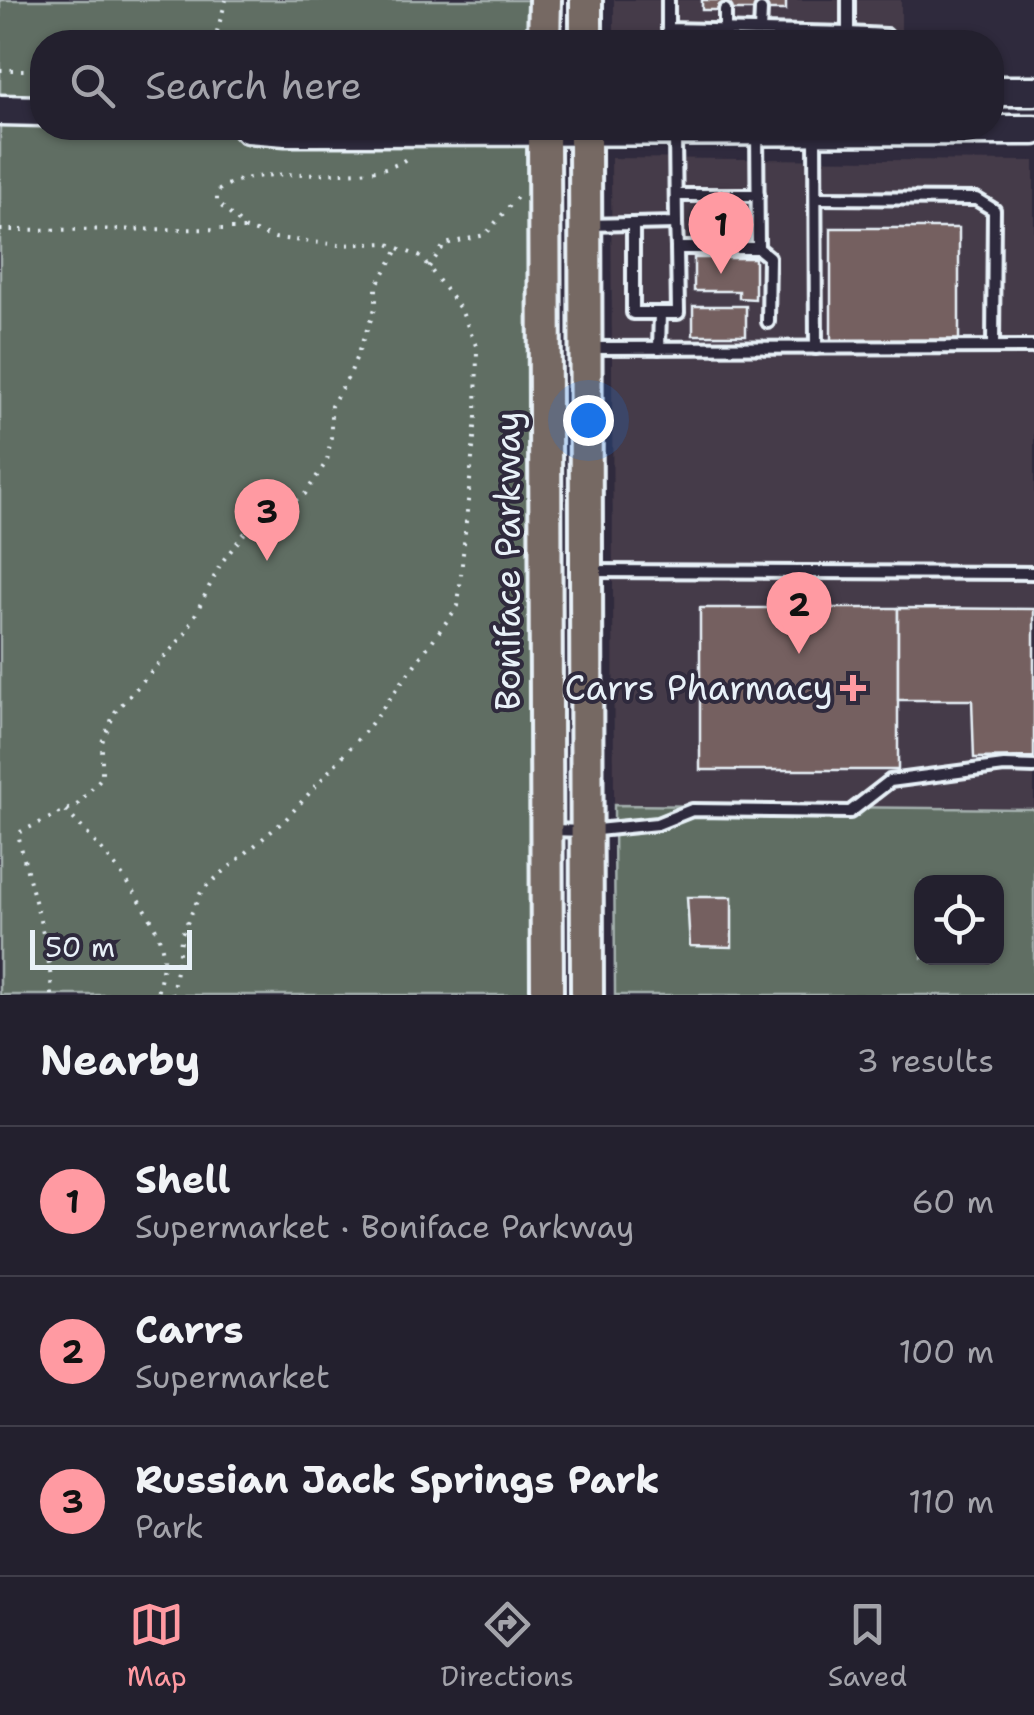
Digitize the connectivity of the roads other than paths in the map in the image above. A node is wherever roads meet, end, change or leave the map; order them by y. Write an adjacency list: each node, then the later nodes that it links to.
1 (544, 0): 7 (main road)
2 (586, 0): 8 (main road)
3 (668, 0): 9 (lane)
4 (848, 0): 11 (lane)
5 (725, 10): 9 (lane)
6 (761, 10): 10 (lane)
7 (544, 30)
8 (586, 30)
9 (725, 30)
10 (754, 30)
11 (848, 30)
12 (1004, 91): 13 (main road)
13 (1034, 91)
14 (0, 110): 15 (main road)
15 (30, 110)
16 (1004, 130): 17 (main road)
17 (1034, 130)
18 (544, 140): 41 (main road, Boniface Parkway)
19 (586, 140): 28 (main road)
20 (675, 140): 24 (lane)
21 (757, 140): 23 (lane)
22 (815, 140): 25 (lane)
23 (758, 194): 24 (lane); 30 (lane)
24 (676, 195): 27 (lane)
25 (816, 198): 35 (lane); 36 (lane)
26 (633, 224): 27 (lane); 28 (lane); 31 (lane)
27 (676, 224): 29 (lane)
28 (586, 225): 33 (main road)
29 (676, 248): 30 (lane); 31 (lane)
30 (758, 248): 32 (lane)
31 (660, 313): 34 (lane)
32 (768, 322)
33 (586, 348): 34 (lane); 38 (main road)
34 (660, 348): 35 (lane)
35 (816, 348): 36 (lane)
36 (993, 348): 37 (lane)
37 (1034, 348)
38 (587, 571): 39 (lane); 42 (main road)
39 (1034, 572)
40 (1034, 767): 42 (lane)
41 (547, 830): 42 (lane); 43 (main road, Boniface Parkway)
42 (587, 831): 44 (main road)
43 (547, 995)
44 (588, 995)

